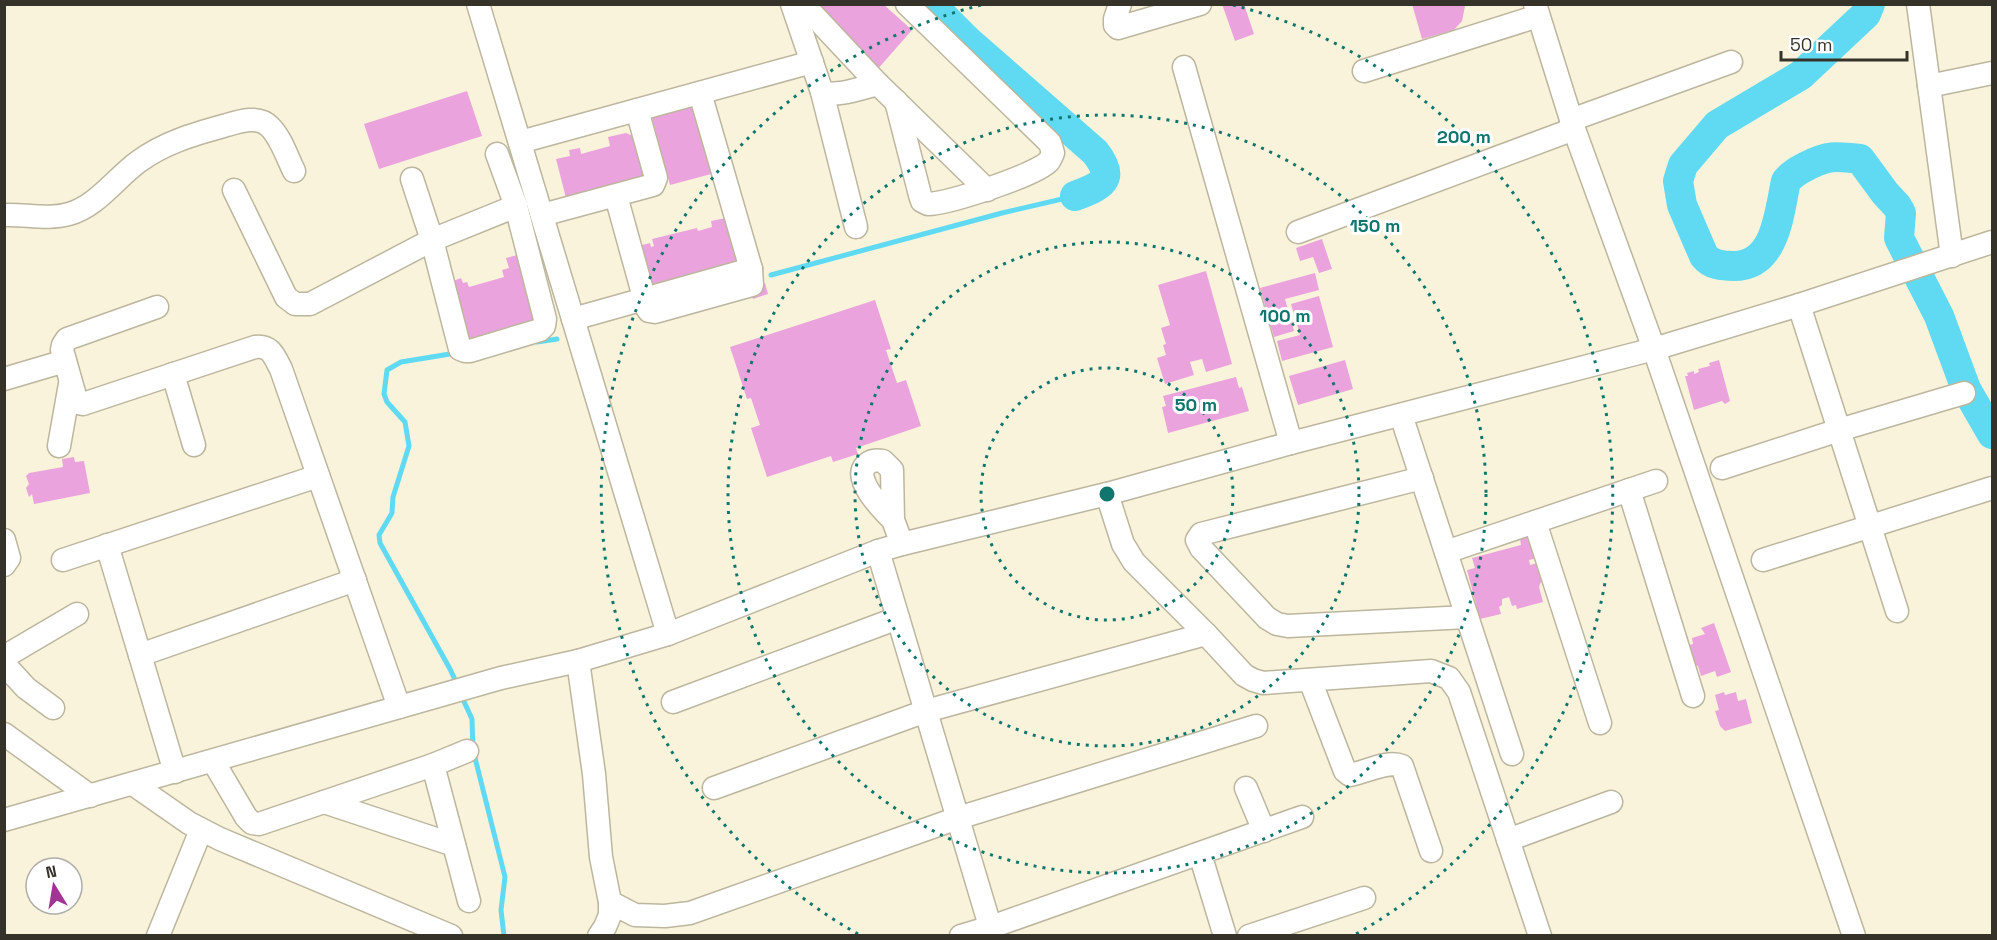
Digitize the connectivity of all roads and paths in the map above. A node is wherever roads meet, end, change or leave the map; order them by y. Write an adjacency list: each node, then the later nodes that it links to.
1 (478, 4): 21 (street)
2 (792, 4): 9 (street)
3 (803, 4): 14 (street)
4 (907, 4): 26 (street)
5 (1120, 4): 6 (street)
6 (1200, 4)
7 (1918, 4): 15 (street)
8 (1536, 10): 12 (street); 20 (street)
9 (812, 62): 16 (street); 17 (street)
10 (1731, 62): 20 (street)
11 (1184, 67): 49 (street)
12 (1364, 71)
13 (1992, 73): 15 (street)
14 (878, 84): 16 (street); 18 (street)
15 (1929, 86): 36 (street)
16 (822, 92): 31 (street)
17 (700, 93): 19 (street); 37 (street)
18 (896, 101): 26 (street); 26 (street)
19 (637, 110): 21 (street); 27 (street)
20 (1573, 125): 32 (street); 41 (street)
21 (520, 142): 30 (street)
22 (497, 154): 28 (street)
23 (294, 171): 29 (street)
24 (412, 178): 33 (street)
25 (234, 190): 33 (street)
26 (987, 190)
27 (616, 196): 30 (street); 37 (street)
28 (516, 206): 33 (street); 34 (street)
29 (4, 215)
30 (545, 224): 34 (street); 40 (street)
31 (856, 227)
32 (1298, 232)
33 (432, 240): 34 (street)
34 (523, 240)
35 (1992, 242): 36 (street)
36 (1944, 259): 38 (street)
37 (644, 298): 40 (street)
38 (1799, 305): 41 (street); 48 (street)
39 (157, 307): 42 (street)
40 (573, 319): 75 (street)
41 (1654, 349): 47 (street); 121 (street)
42 (65, 361): 44 (street); 45 (street)
43 (173, 374): 45 (street); 50 (street); 53 (street)
44 (4, 379)
45 (71, 383): 51 (street)
46 (1964, 393): 48 (street)
47 (1401, 415): 49 (street); 54 (street)
48 (1839, 430): 52 (street); 61 (street)
49 (1291, 443): 58 (street)
50 (194, 445)
51 (59, 446)
52 (1722, 468)
53 (318, 476): 64 (street); 70 (street)
54 (1422, 478): 66 (street); 73 (street)
55 (1656, 481): 57 (street)
56 (1992, 488): 61 (street)
57 (1629, 490): 60 (street); 82 (street)
58 (1107, 494): 63 (street); 76 (street)
59 (893, 520): 63 (street)
60 (1535, 522): 66 (street); 87 (street)
61 (1870, 527): 68 (street); 71 (street)
62 (4, 540): 69 (street)
63 (902, 544): 65 (street)
64 (107, 545): 67 (street); 77 (street)
65 (878, 551): 74 (street); 75 (street)
66 (1446, 552): 73 (street)
67 (63, 560)
68 (1763, 560)
69 (4, 565)
70 (355, 580): 77 (street); 84 (street)
71 (1897, 611)
72 (77, 614): 78 (street)
73 (1467, 617): 91 (street)
74 (898, 618): 83 (street); 86 (street)
75 (668, 634): 79 (street)
76 (1206, 634): 81 (street); 86 (street)
77 (140, 655): 94 (street)
78 (4, 657)
79 (578, 662): 84 (street); 112 (street)
80 (4, 664): 85 (street)
81 (1311, 680): 106 (street); 108 (street)
82 (1694, 696)
83 (673, 702)
84 (399, 707): 92 (street)
85 (53, 708)
86 (926, 711): 96 (street); 102 (street)
87 (1600, 723)
88 (1256, 726): 102 (street)
89 (4, 734): 98 (street)
90 (467, 751): 93 (street)
91 (1512, 754)
92 (213, 760): 94 (street); 99 (street)
93 (433, 765): 99 (street); 107 (street)
94 (175, 771): 95 (street)
95 (133, 783): 98 (street); 104 (street)
96 (714, 788)
97 (1246, 789): 105 (street)
98 (90, 796): 103 (street)
99 (324, 802): 107 (street)
100 (1611, 802): 106 (street)
101 (1302, 817): 105 (street)
102 (958, 818): 112 (street); 113 (street)
103 (4, 820)
104 (201, 830): 114 (street); 115 (street)
105 (1264, 831): 109 (street)
106 (1508, 840): 120 (street)
107 (454, 844): 111 (street)
108 (1431, 851)
109 (1200, 854): 113 (street); 118 (street)
110 (1364, 898): 119 (street)
111 (469, 901)
112 (610, 902): 116 (street)
113 (992, 931): 117 (street)
114 (158, 936)
115 (452, 936)
116 (599, 936)
117 (961, 936)
118 (1225, 936)
119 (1250, 936)
120 (1540, 936)
121 (1854, 936)

